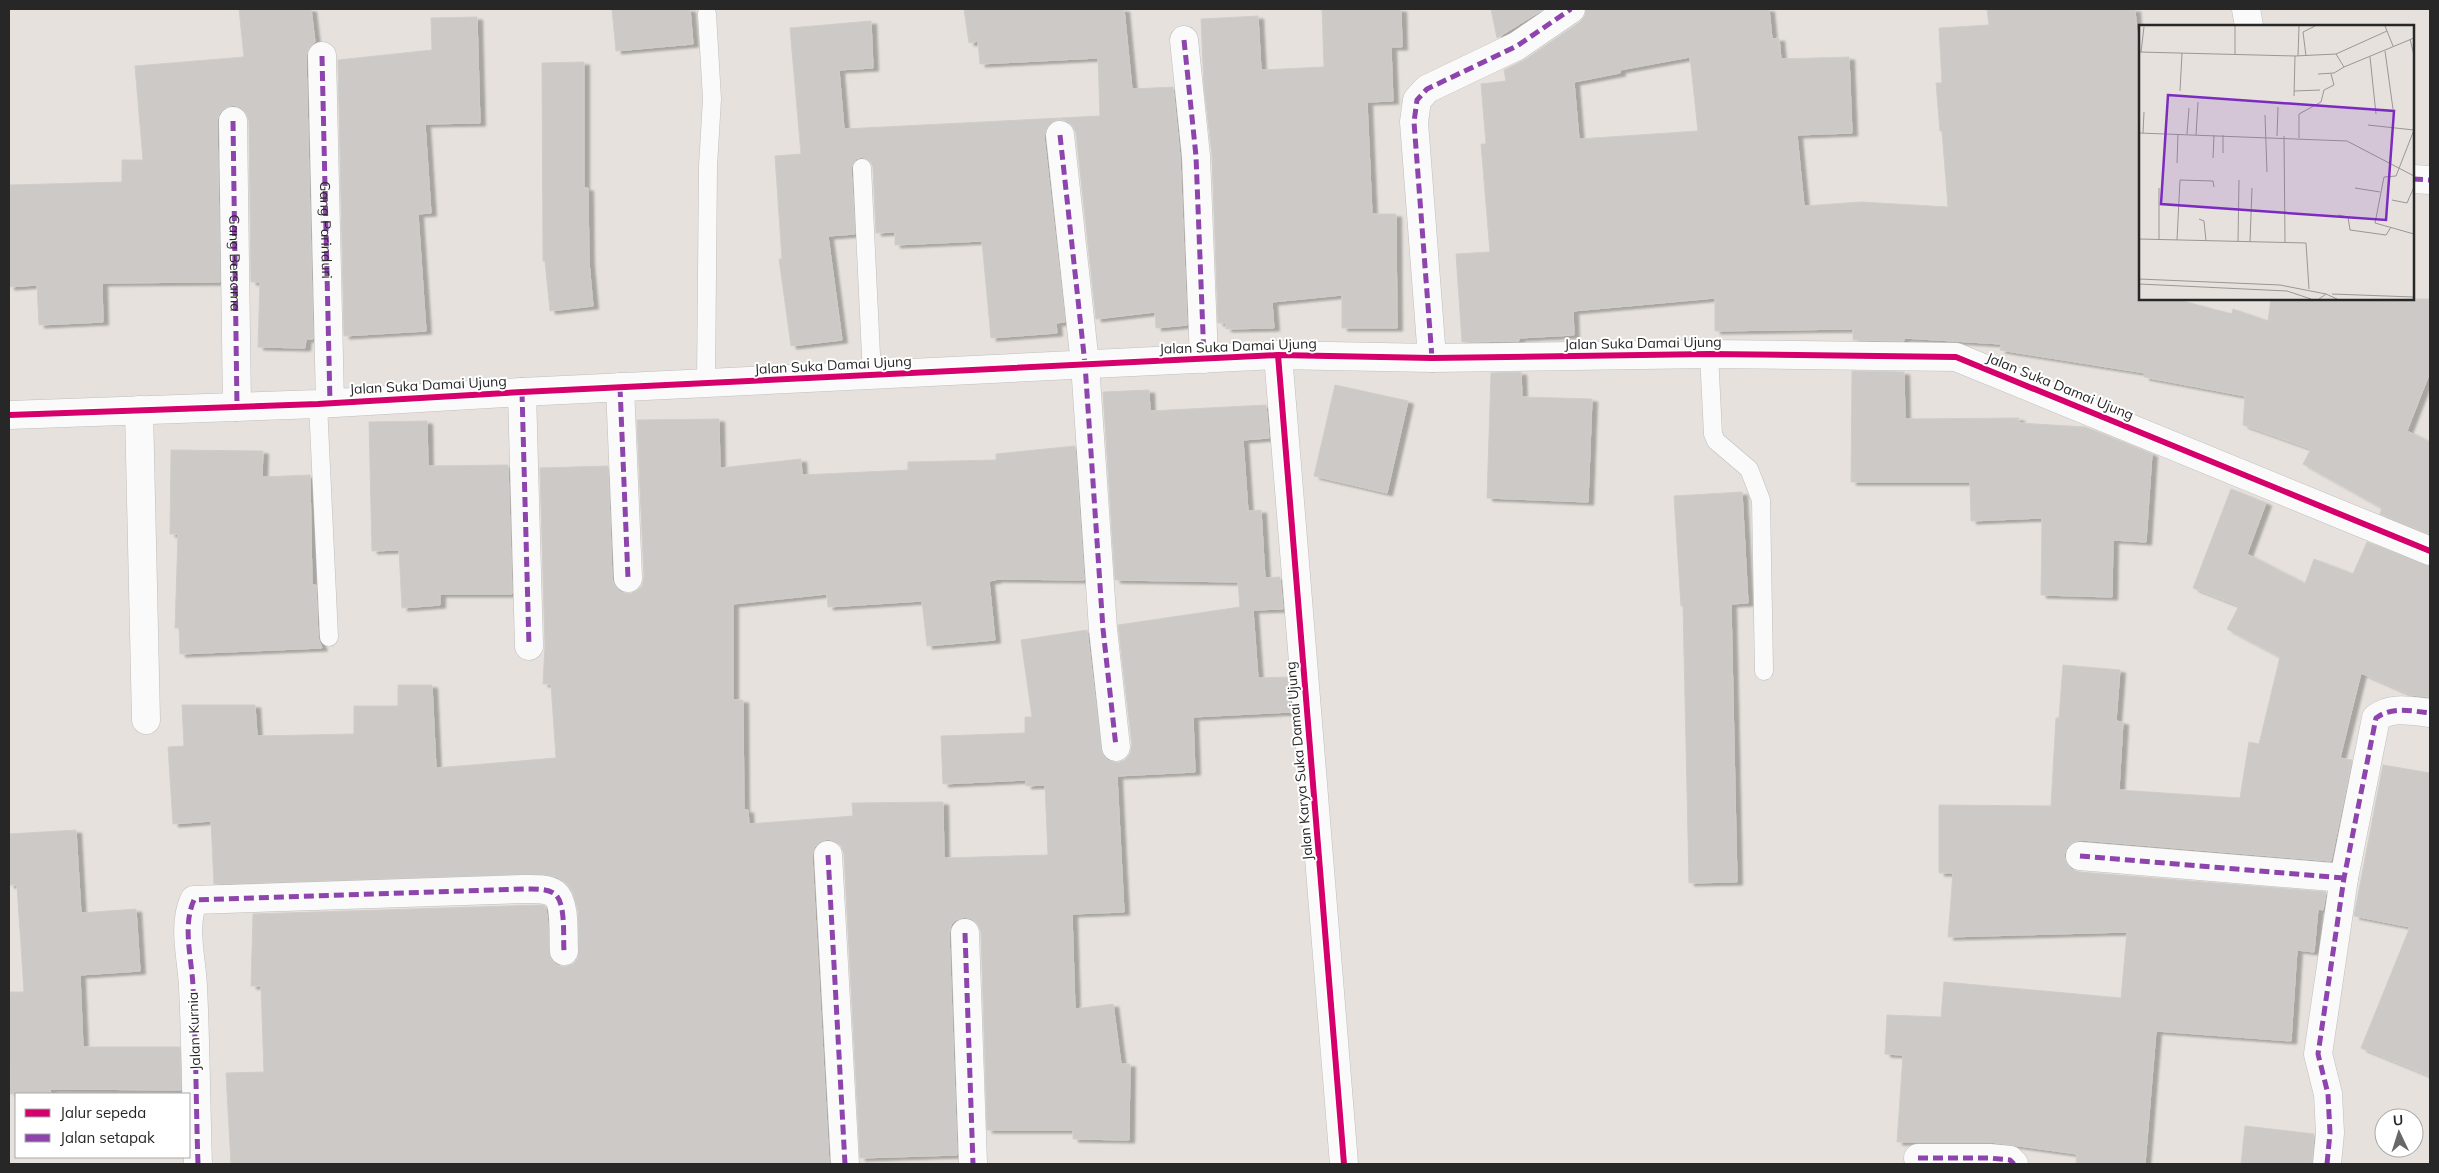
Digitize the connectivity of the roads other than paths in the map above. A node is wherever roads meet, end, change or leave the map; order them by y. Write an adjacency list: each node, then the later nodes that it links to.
1 (1571, 9): 14 (street)
2 (2246, 9): 4 (street)
3 (707, 14): 18 (lane)
4 (2249, 25)
5 (1184, 40): 15 (street)
6 (322, 56): 21 (street, Gang Parinduri)
7 (233, 121): 22 (street, Gang Bersama)
8 (1060, 135): 16 (street)
9 (862, 168): 17 (lane)
10 (2414, 179): 11 (street)
11 (2430, 180)
12 (1709, 354): 14 (street, Jalan Suka Damai Ujung); 25 (street, Jalan Suka Damai Ujung); 29 (lane)
13 (1278, 355): 14 (street, Jalan Suka Damai Ujung); 15 (street, Jalan Suka Damai Ujung); 42 (street, Jalan Karya Suka Damai Ujung)
14 (1432, 358)
15 (1204, 359): 16 (street, Jalan Suka Damai Ujung)
16 (1085, 364): 17 (street, Jalan Suka Damai Ujung); 32 (street)
17 (872, 376): 18 (street, Jalan Suka Damai Ujung)
18 (706, 383): 19 (street, Jalan Suka Damai Ujung)
19 (620, 387): 20 (street, Jalan Suka Damai Ujung); 26 (street)
20 (522, 392): 21 (street, Jalan Suka Damai Ujung); 28 (street)
21 (324, 404): 22 (street, Jalan Suka Damai Ujung); 27 (lane)
22 (237, 407): 23 (street, Jalan Suka Damai Ujung)
23 (139, 410): 24 (street, Jalan Suka Damai Ujung); 31 (street)
24 (9, 415)
25 (2430, 551)
26 (628, 578)
27 (329, 637)
28 (529, 646)
29 (1764, 671)
30 (2430, 713): 35 (street)
31 (146, 720)
32 (1116, 747)
33 (828, 856): 40 (street)
34 (2080, 856): 35 (street)
35 (2344, 878): 44 (street)
36 (965, 933): 41 (street)
37 (564, 951): 39 (street, Jalan Kurnia)
38 (1918, 1158): 43 (street)
39 (198, 1164)
40 (845, 1164)
41 (973, 1164)
42 (1344, 1164)
43 (2014, 1164)
44 (2327, 1164)

